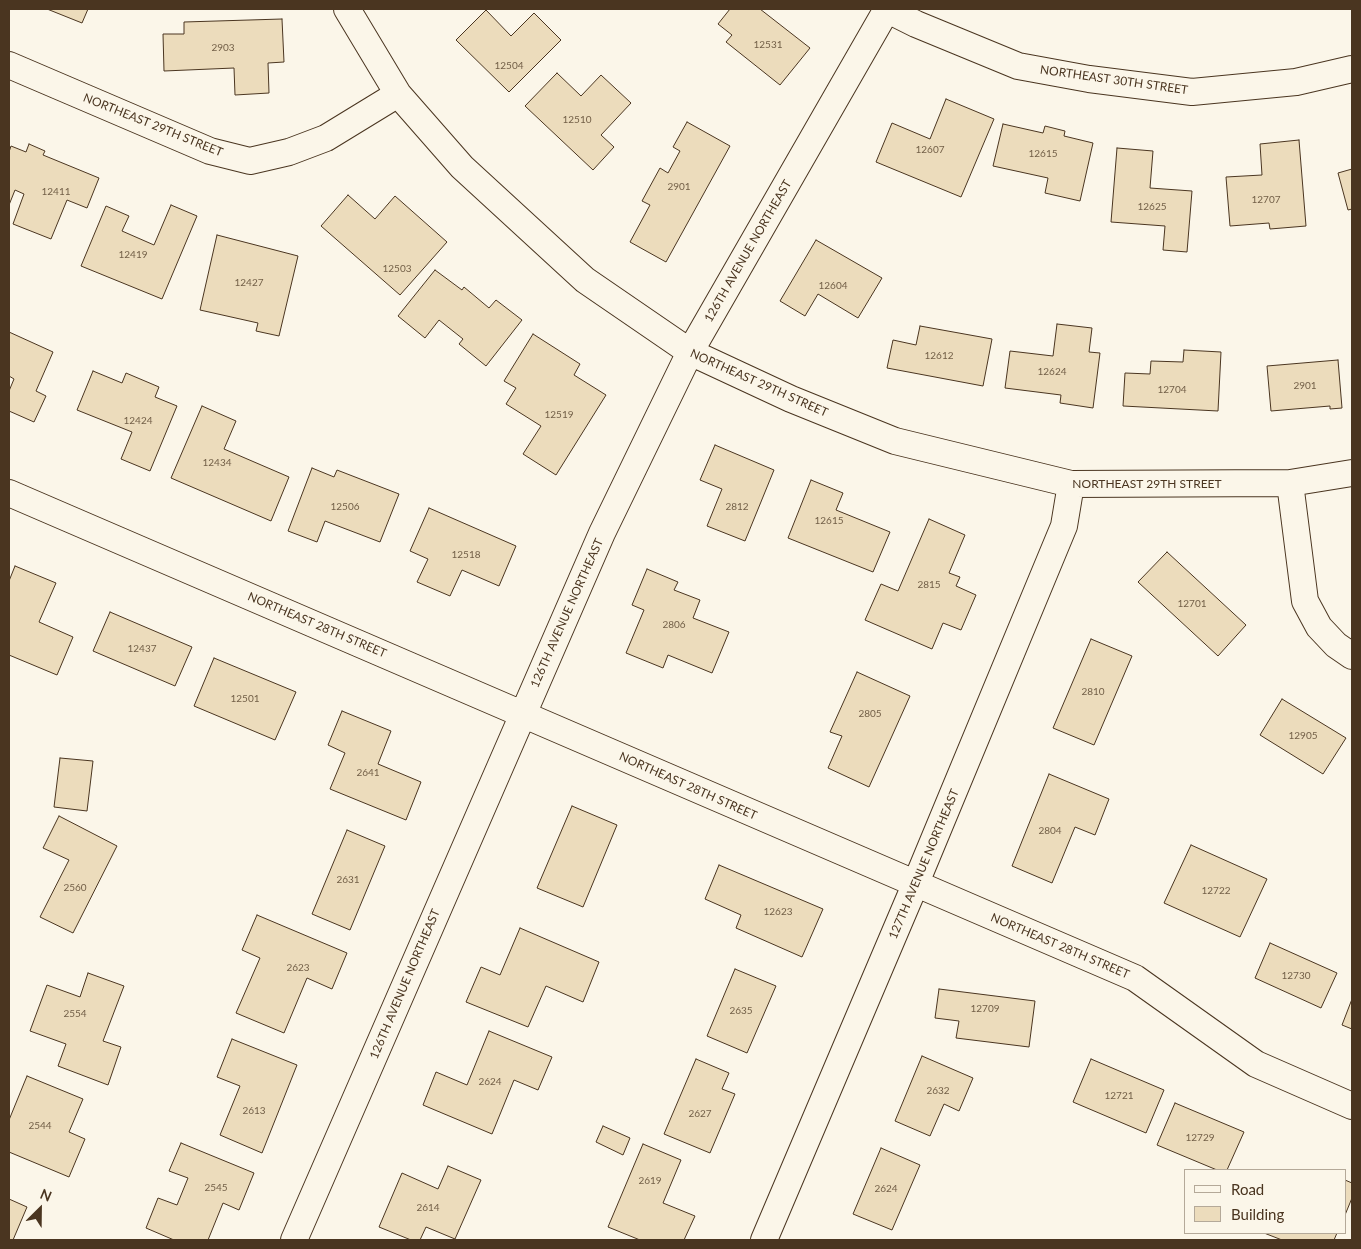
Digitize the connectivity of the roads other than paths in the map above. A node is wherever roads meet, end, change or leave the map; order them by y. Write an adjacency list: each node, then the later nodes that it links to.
1 (347, 9): 5 (street)
2 (886, 9): 4 (street, NORTHEAST 30TH STREET); 6 (street, 126TH AVENUE NORTHEAST)
3 (9, 65): 5 (street, NORTHEAST 29TH STREET)
4 (1352, 69)
5 (398, 94): 6 (street, NORTHEAST 29TH STREET)
6 (690, 352): 9 (street, NORTHEAST 29TH STREET); 12 (street, 126TH AVENUE NORTHEAST)
7 (1352, 474): 8 (street, NORTHEAST 29TH STREET)
8 (1290, 483): 9 (street, NORTHEAST 29TH STREET); 11 (street)
9 (1071, 484): 13 (street, 127TH AVENUE NORTHEAST)
10 (9, 493): 12 (street, NORTHEAST 28TH STREET)
11 (1352, 656)
12 (522, 714): 13 (street, NORTHEAST 28TH STREET); 15 (street, 126TH AVENUE NORTHEAST)
13 (915, 885): 14 (street, NORTHEAST 28TH STREET); 16 (street, 127TH AVENUE NORTHEAST)
14 (1352, 1106)
15 (294, 1240)
16 (764, 1240)

